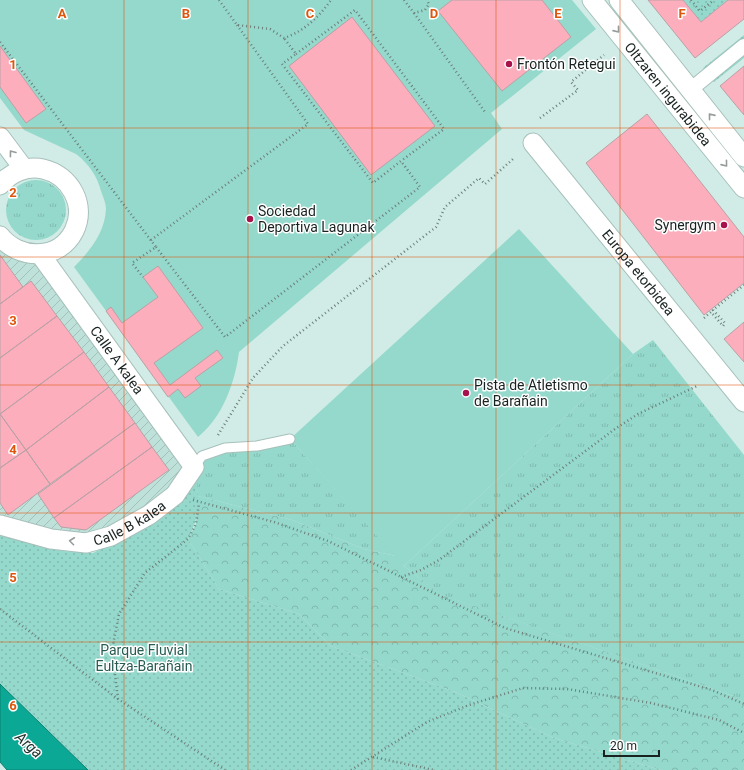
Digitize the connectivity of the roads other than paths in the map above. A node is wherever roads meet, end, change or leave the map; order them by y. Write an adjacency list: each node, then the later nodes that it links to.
1 (592, 0): 10 (street, Oltzaren ingurabidea, one-way to 10)
2 (619, 0): 4 (street, Oltzaren ingurabidea)
3 (744, 46): 4 (street)
4 (690, 90): 7 (street, Oltzaren ingurabidea, one-way to 4)
5 (0, 137): 8 (street, one-way to 5)
6 (533, 143): 13 (street, Europa etorbidea)
7 (744, 157)
8 (24, 169): 9 (street); 12 (street)
9 (0, 184)
10 (744, 188)
11 (0, 236): 12 (street)
12 (40, 254): 15 (street, Calle A kalea)
13 (744, 402)
14 (290, 439): 15 (lane)
15 (198, 461): 16 (street, Calle B kalea, one-way to 16)
16 (0, 525)

